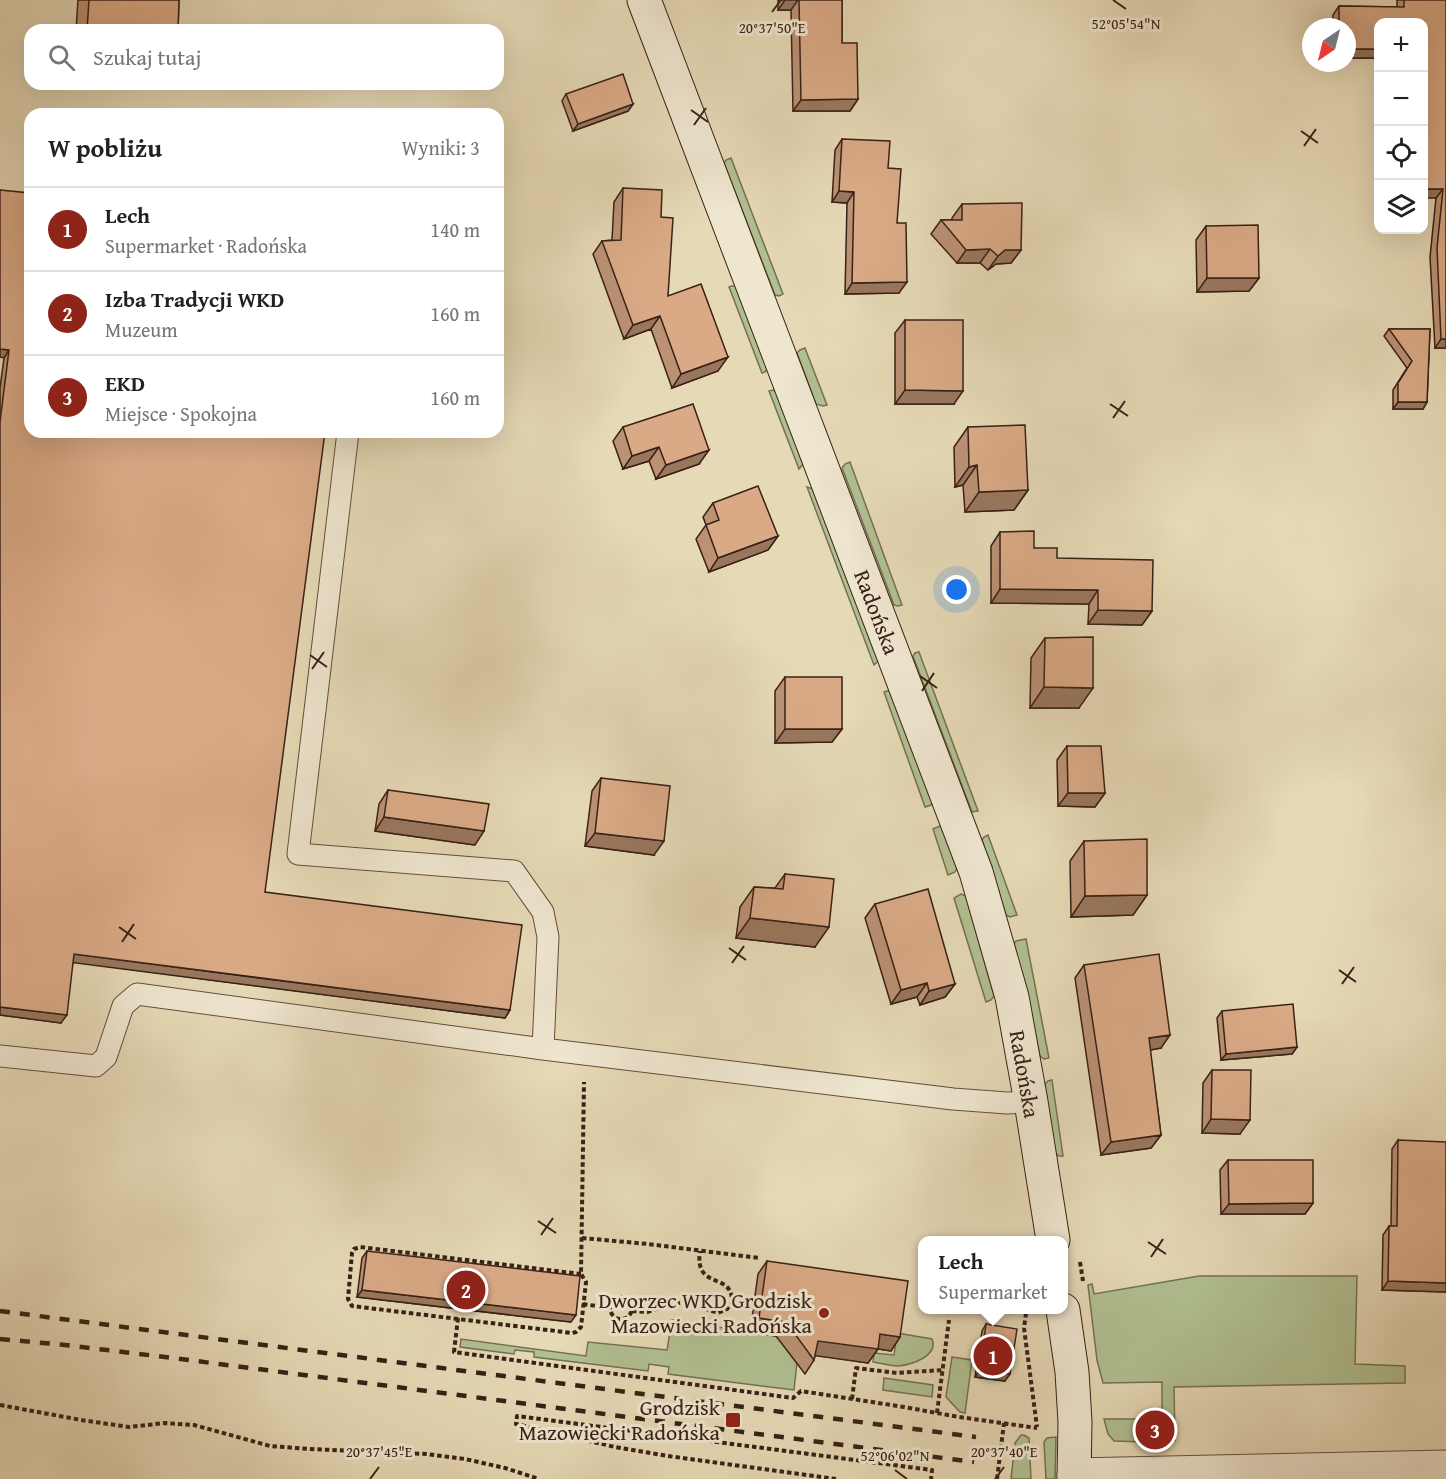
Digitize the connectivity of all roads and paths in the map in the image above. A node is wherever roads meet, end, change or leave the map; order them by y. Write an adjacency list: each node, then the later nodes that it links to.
1 (644, 0): 6 (street, Radońska)
2 (347, 438): 3 (lane)
3 (543, 1049): 4 (lane); 5 (lane)
4 (585, 1054): 6 (lane); 8 (path)
5 (0, 1056)
6 (1031, 1102): 7 (street, Radońska)
7 (1052, 1236)
8 (582, 1238): 9 (path); 11 (path)
9 (700, 1251): 10 (path); 12 (path)
10 (759, 1258)
11 (581, 1274): 14 (path); 19 (path)
12 (732, 1298): 13 (path); 16 (path)
13 (745, 1300)
14 (583, 1304): 15 (path); 19 (path)
15 (609, 1308): 16 (path); 16 (path)
16 (632, 1311)
17 (1026, 1314): 26 (path)
18 (1064, 1314): 29 (street)
19 (458, 1318): 22 (path)
20 (949, 1320): 21 (path)
21 (943, 1370): 22 (path); 24 (path)
22 (852, 1399): 24 (path)
23 (0, 1405): 30 (path)
24 (936, 1413): 25 (path)
25 (1004, 1423): 26 (path); 33 (path)
26 (1037, 1428): 27 (path)
27 (1037, 1438)
28 (1446, 1467): 29 (street)
29 (1074, 1477)
30 (538, 1479)
31 (836, 1479): 32 (path)
32 (931, 1479)
33 (997, 1479)

